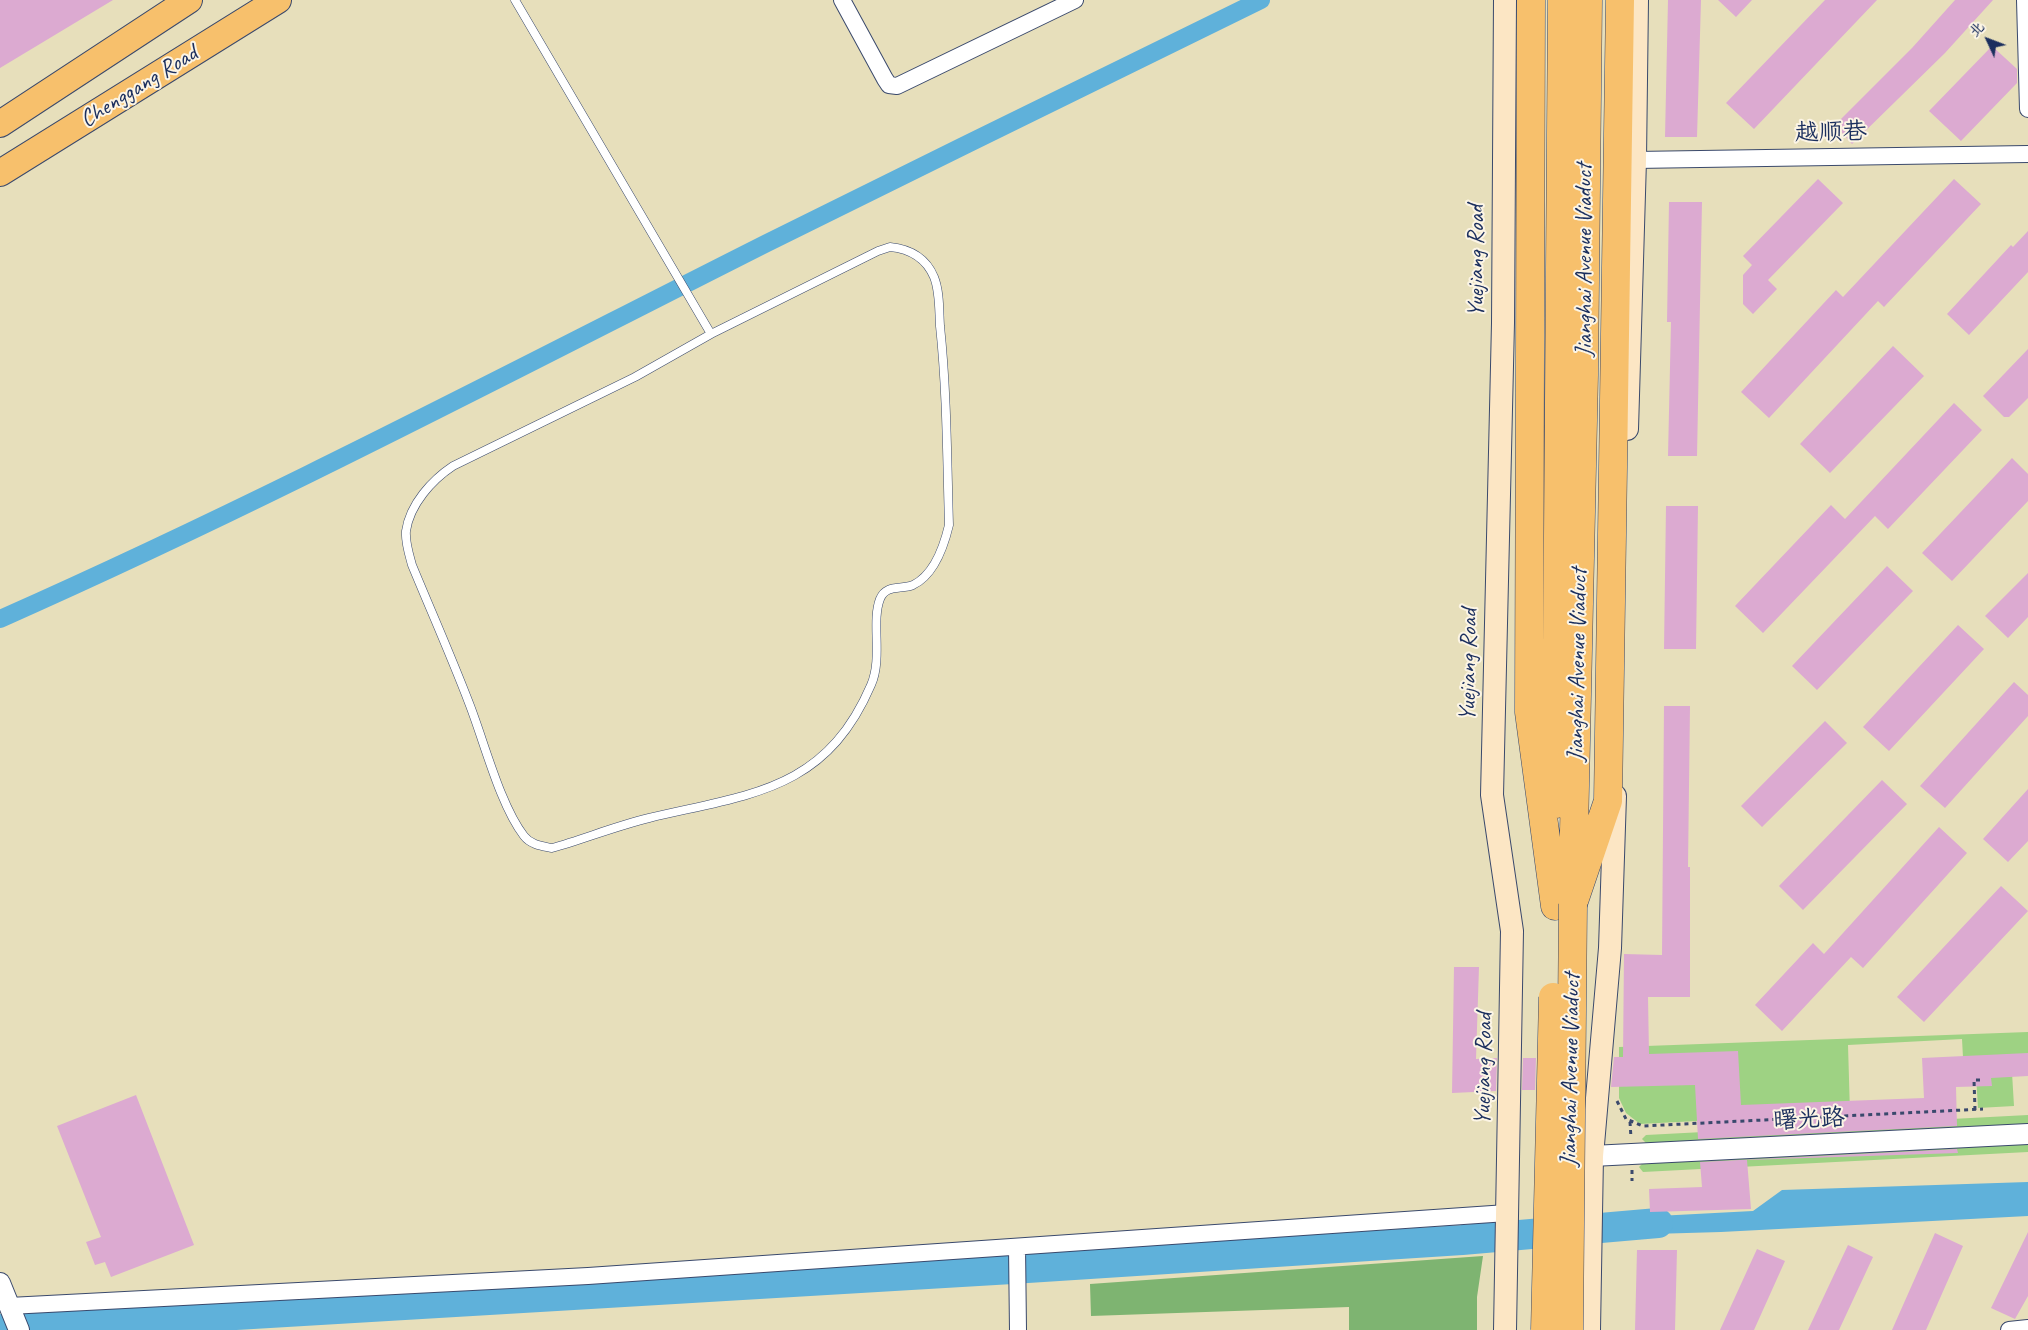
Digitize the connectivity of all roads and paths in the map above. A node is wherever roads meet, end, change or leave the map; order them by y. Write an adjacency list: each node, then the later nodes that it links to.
1 (189, 0): 14 (main road, Chenggang Road)
2 (278, 0): 17 (main road, Chenggang Road)
3 (515, 0): 18 (lane)
4 (842, 0): 5 (street)
5 (1075, 0)
6 (1505, 0): 26 (main road, Yuejiang Road)
7 (1531, 0): 19 (highway)
8 (1562, 0): 19 (highway, Jianghai Avenue Viaduct)
9 (1588, 0): 19 (highway, Jianghai Avenue Viaduct)
10 (1620, 0): 19 (highway)
11 (1638, 0): 16 (main road)
12 (2025, 0): 13 (street)
13 (2028, 109)
14 (0, 124)
15 (2028, 154): 16 (street, 越顺巷)
16 (1635, 160): 25 (main road)
17 (0, 173)
18 (711, 334): 18 (lane)
19 (1564, 905): 34 (highway, Jianghai Avenue Viaduct, bridge); 35 (highway, Jianghai Avenue Viaduct, bridge)
20 (1981, 1080): 23 (path)
21 (1617, 1095): 23 (path)
22 (1983, 1109): 23 (path)
23 (1975, 1110)
24 (2028, 1134): 25 (street, 曙光路)
25 (1592, 1156): 36 (main road)
26 (1507, 1213): 27 (street); 33 (main road, Yuejiang Road)
27 (1017, 1247): 29 (street); 30 (street)
28 (0, 1283): 29 (street)
29 (9, 1306): 32 (street)
30 (1018, 1322)
31 (2028, 1328): 37 (street)
32 (19, 1330)
33 (1505, 1330)
34 (1546, 1330)
35 (1569, 1330)
36 (1589, 1330)
37 (2009, 1330)

